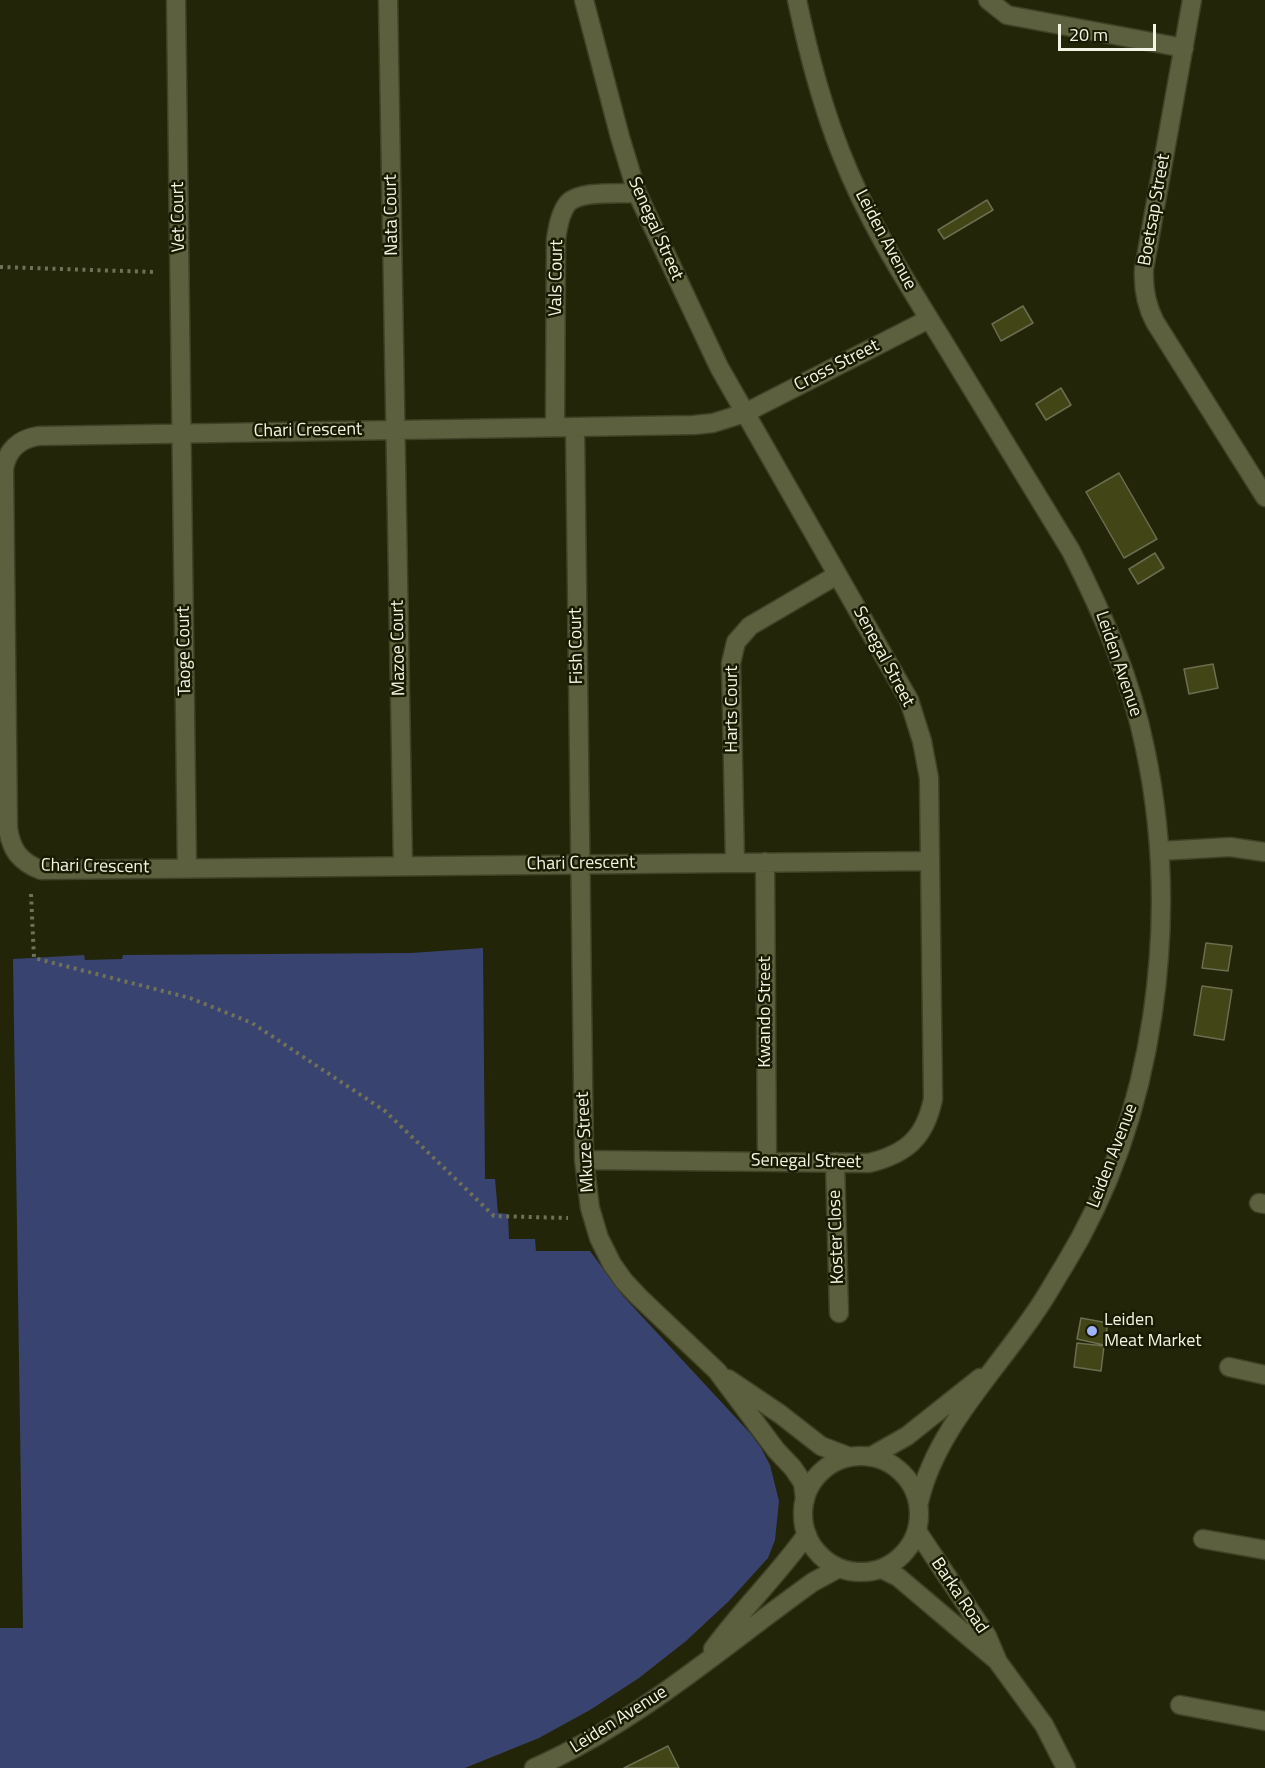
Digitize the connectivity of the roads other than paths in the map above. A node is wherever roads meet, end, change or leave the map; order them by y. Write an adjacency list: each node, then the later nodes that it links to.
1 (176, 0): 14 (street, Vet Court)
2 (388, 0): 13 (street, Nata Court)
3 (584, 0): 8 (street, Senegal Street)
4 (796, 0): 9 (street, Leiden Avenue)
5 (988, 0): 7 (street)
6 (1192, 0): 7 (street, Boetsap Street)
7 (1184, 48): 15 (street, Boetsap Street)
8 (637, 193): 10 (street, Senegal Street); 11 (street, Vals Court)
9 (929, 320): 10 (street, Cross Street); 17 (street, Leiden Avenue)
10 (745, 412): 12 (street, Chari Crescent); 16 (street, Senegal Street)
11 (555, 427): 12 (street, Chari Crescent); 13 (street, Chari Crescent)
12 (574, 427): 22 (street, Fish Court)
13 (396, 430): 14 (street, Chari Crescent); 23 (street, Mazoe Court)
14 (182, 434): 24 (street, Taoge Court); 24 (street, Chari Crescent)
15 (1265, 497)
16 (837, 575): 19 (street, Senegal Street); 21 (street, Harts Court)
17 (1160, 850): 18 (street); 29 (street, Leiden Avenue)
18 (1265, 852)
19 (929, 861): 20 (street, Chari Crescent); 27 (street, Senegal Street)
20 (765, 862): 21 (street, Chari Crescent); 26 (street, Kwando Street)
21 (735, 863): 22 (street, Chari Crescent)
22 (580, 864): 23 (street, Chari Crescent); 25 (street, Mkuze Street)
23 (403, 866): 24 (street, Chari Crescent)
24 (188, 868)
25 (584, 1160): 26 (street, Senegal Street); 31 (street, Mkuze Street)
26 (767, 1161): 27 (street, Senegal Street)
27 (835, 1162): 28 (street, Koster Close)
28 (839, 1313)
29 (997, 1364): 34 (street, Leiden Avenue); 36 (street, Leiden Avenue)
30 (1229, 1367): 32 (street)
31 (717, 1371): 33 (street, Mkuze Street); 35 (street, Mkuze Street)
32 (1265, 1375)
33 (850, 1457): 34 (street); 35 (street)
34 (870, 1457): 36 (street)
35 (805, 1500): 38 (street)
36 (919, 1502): 37 (street)
37 (917, 1531): 42 (street); 43 (street, Barka Road)
38 (807, 1534): 41 (street); 44 (street, Leiden Avenue)
39 (1203, 1539): 40 (street)
40 (1265, 1550)
41 (839, 1568): 42 (street); 44 (street, Leiden Avenue)
42 (882, 1569): 43 (street, Barka Road)
43 (999, 1662): 48 (street, Barka Road)
44 (701, 1665): 47 (street, Leiden Avenue)
45 (1180, 1705): 46 (street)
46 (1265, 1720)
47 (534, 1768)
48 (1066, 1768)

